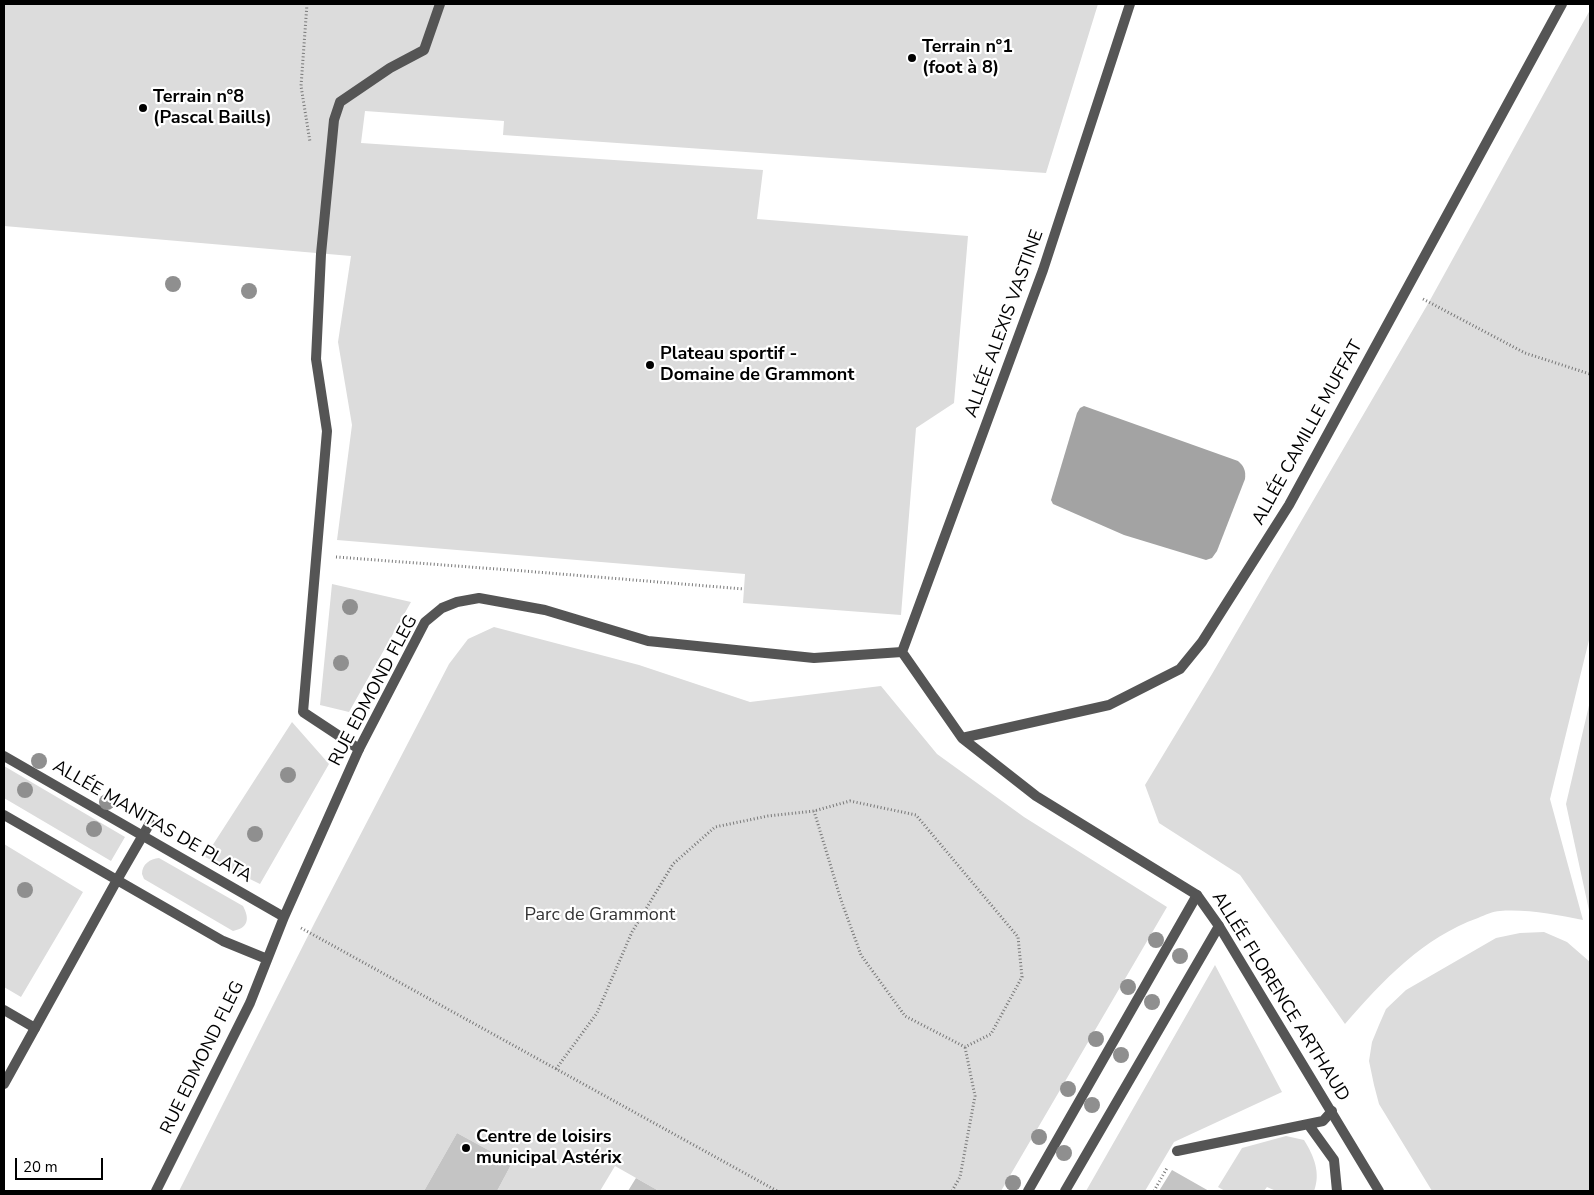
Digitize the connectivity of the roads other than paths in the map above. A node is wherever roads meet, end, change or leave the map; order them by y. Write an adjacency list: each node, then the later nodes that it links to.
1 (440, 4): 6 (street)
2 (1130, 4): 4 (street, ALLÉE ALEXIS VASTINE)
3 (1562, 4): 5 (street, ALLÉE CAMILLE MUFFAT)
4 (902, 652): 5 (street, ALLÉE FLORENCE ARTHAUD); 6 (street, RUE EDMOND FLEG)
5 (962, 738): 12 (street, ALLÉE FLORENCE ARTHAUD)
6 (359, 749): 13 (street, RUE EDMOND FLEG)
7 (4, 756): 10 (street, ALLÉE MANITAS DE PLATA)
8 (4, 815): 11 (street)
9 (150, 823): 10 (street)
10 (142, 836): 11 (street); 13 (street, ALLÉE MANITAS DE PLATA)
11 (117, 880): 15 (street); 17 (street)
12 (1197, 895): 14 (street, ALLÉE FLORENCE ARTHAUD); 23 (street)
13 (284, 916): 15 (street, RUE EDMOND FLEG)
14 (1219, 926): 19 (street, ALLÉE FLORENCE ARTHAUD); 24 (street)
15 (267, 959): 22 (street, RUE EDMOND FLEG)
16 (4, 1010): 17 (street)
17 (35, 1028): 18 (street)
18 (4, 1084)
19 (1332, 1112): 20 (street); 26 (street, ALLÉE FLORENCE ARTHAUD)
20 (1308, 1124): 21 (street); 25 (street)
21 (1178, 1151)
22 (156, 1191)
23 (1028, 1191)
24 (1065, 1191)
25 (1337, 1191)
26 (1379, 1191)

